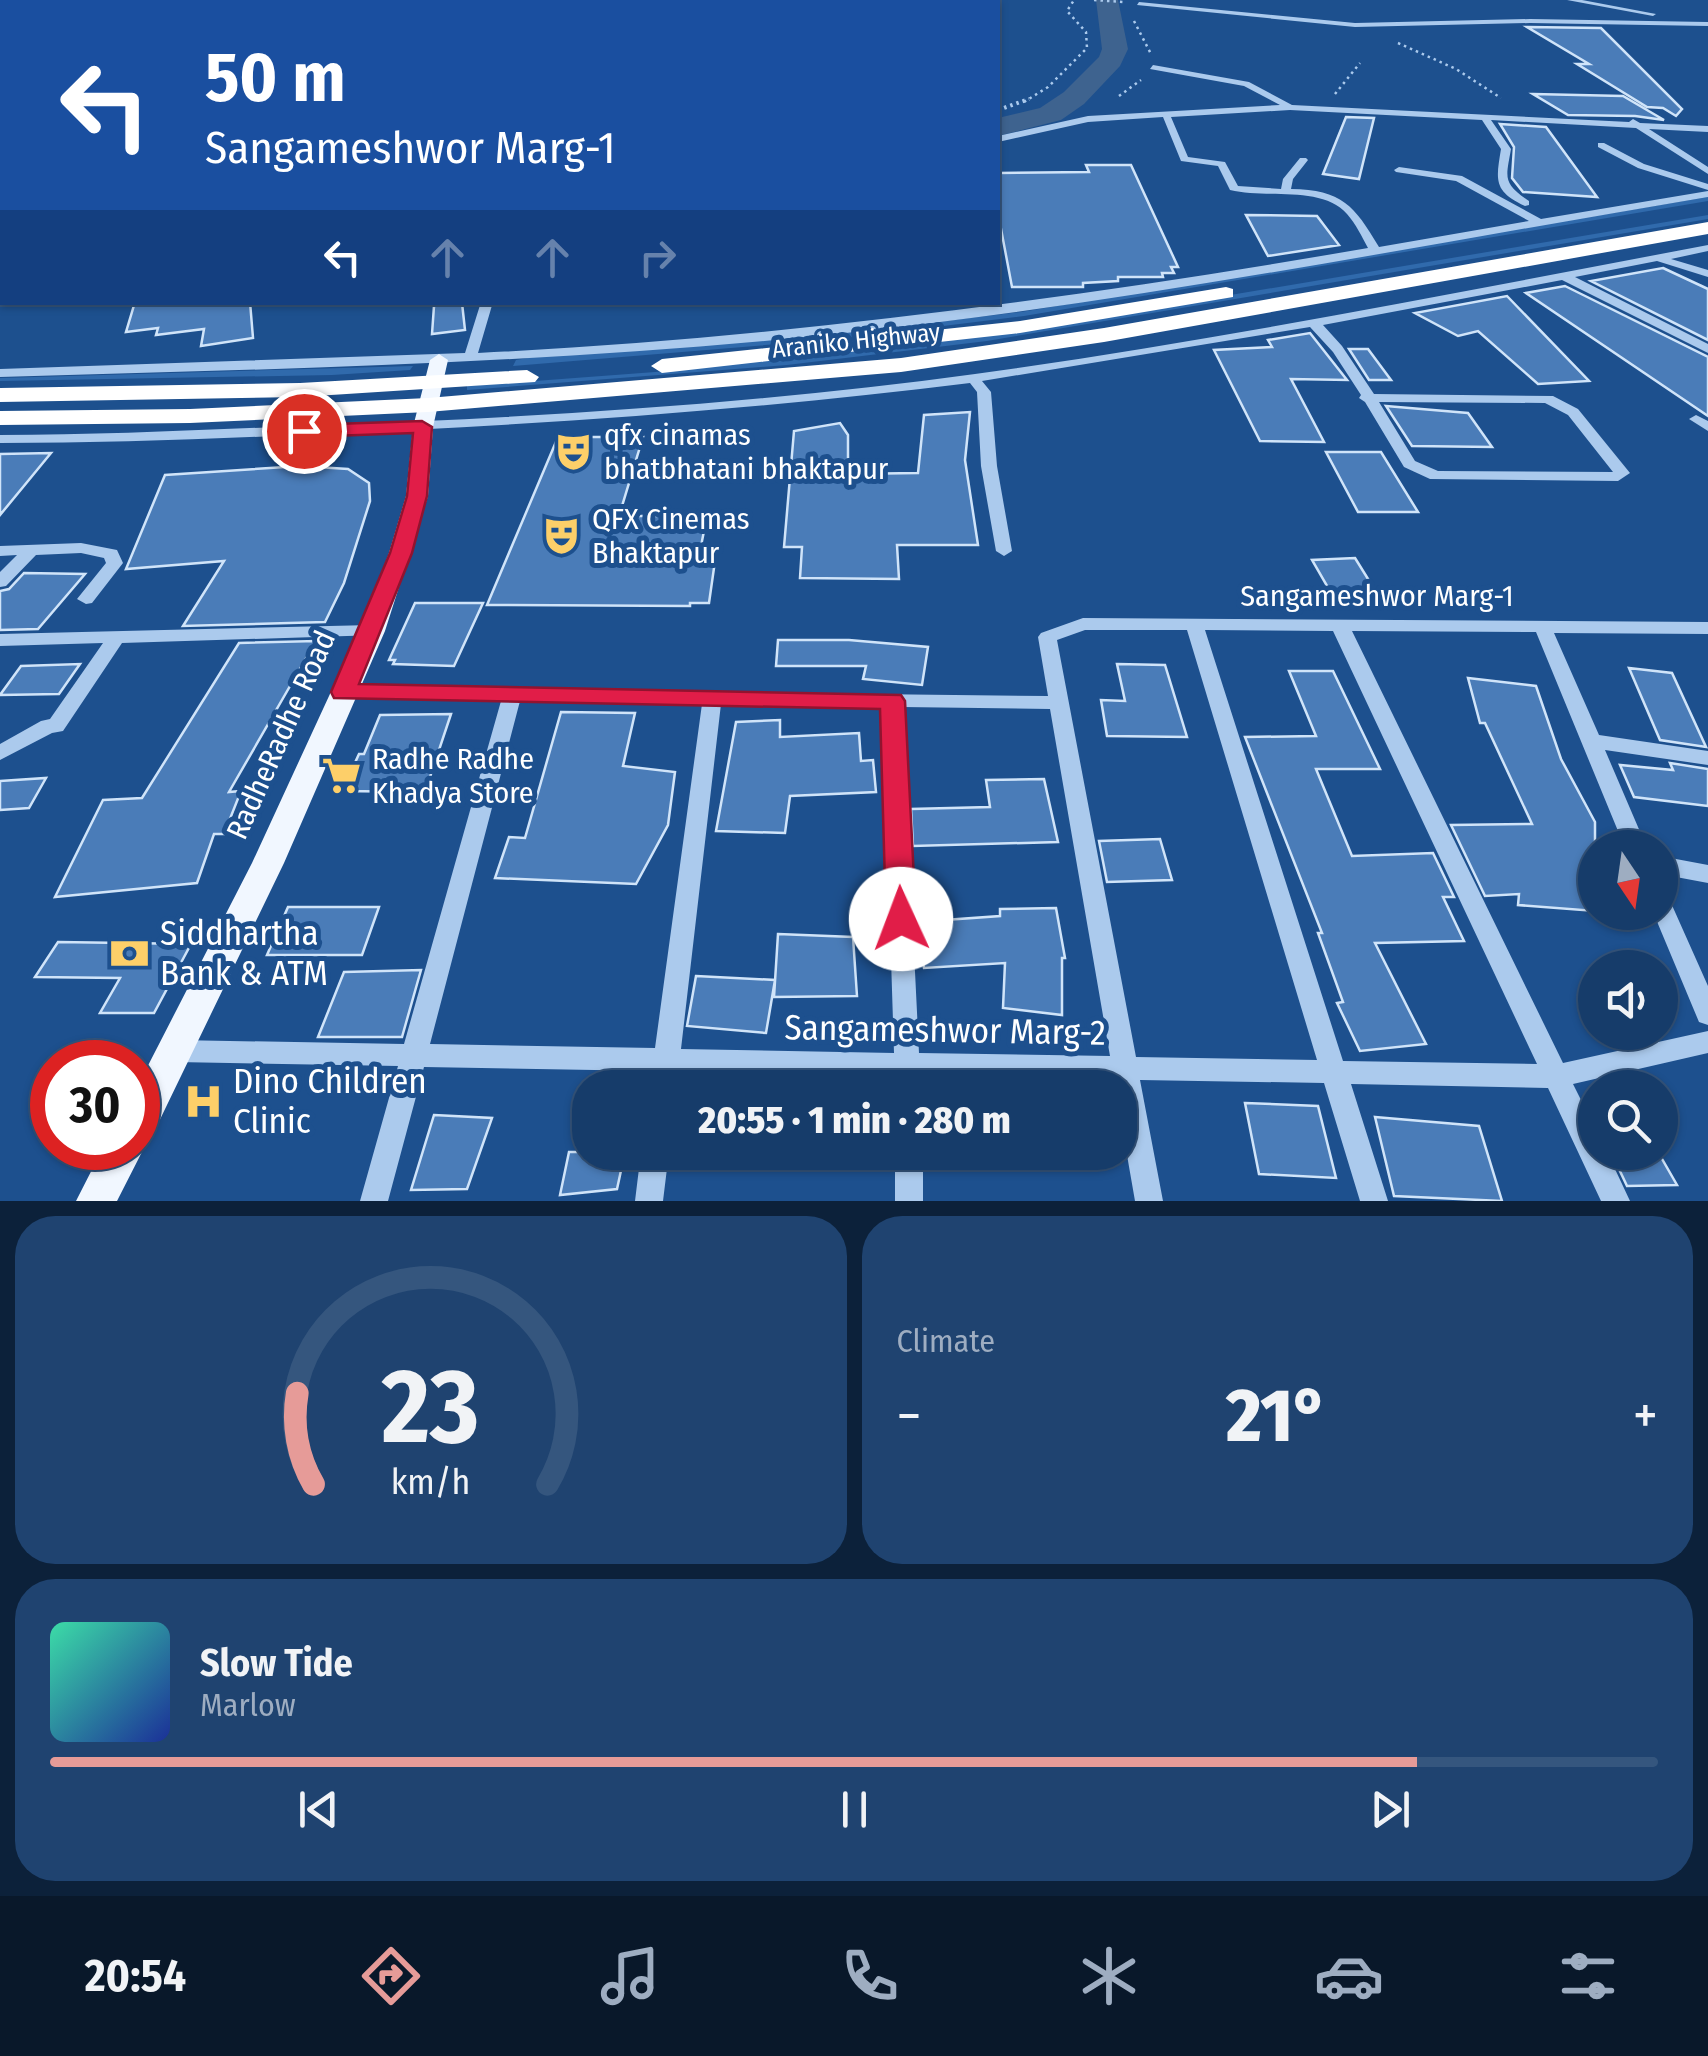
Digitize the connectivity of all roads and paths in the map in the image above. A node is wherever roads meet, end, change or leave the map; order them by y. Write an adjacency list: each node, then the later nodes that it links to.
1 (294, 0): 2 (street)
2 (332, 0)
3 (1074, 0): 12 (path)
4 (1094, 0): 6 (path)
5 (1570, 0): 8 (street)
6 (1127, 3)
7 (1138, 4): 9 (street)
8 (1708, 24): 9 (street)
9 (1365, 25): 18 (path)
10 (1360, 63): 14 (path)
11 (1154, 66): 13 (street)
12 (1067, 68): 15 (path)
13 (1290, 107): 14 (street); 16 (street)
14 (1324, 108): 17 (street)
15 (1000, 109)
16 (1166, 115): 21 (street); 27 (street)
17 (1484, 116): 18 (street); 29 (street)
18 (1531, 119): 19 (street)
19 (1632, 122): 20 (street); 25 (street)
20 (1708, 128)
21 (1000, 139)
22 (1601, 145): 26 (street)
23 (1303, 160): 27 (street)
24 (1400, 170): 30 (street)
25 (1708, 171)
26 (1708, 190): 29 (street)
27 (1285, 193): 33 (street)
28 (1708, 210): 43 (highway, Araniko Highway)
29 (1559, 218): 30 (street)
30 (1537, 222): 33 (street)
31 (1708, 228): 43 (highway, Araniko Highway)
32 (1708, 248): 34 (street)
33 (1374, 250): 40 (street)
34 (1658, 258): 35 (street); 36 (street)
35 (1708, 274)
36 (1563, 276): 38 (street); 39 (street)
37 (487, 305): 40 (street)
38 (1314, 324): 42 (street); 45 (street)
39 (1708, 350)
40 (470, 358): 43 (street)
41 (0, 374): 43 (street)
42 (972, 378): 43 (street); 48 (street)
43 (431, 394): 44 (highway, Araniko Highway); 46 (highway, Araniko Highway); 47 (street); 57 (main road, RadheRadhe Road)
44 (0, 396)
45 (1366, 398): 45 (street)
46 (0, 418)
47 (0, 438)
48 (1004, 550)
49 (0, 551): 50 (street)
50 (28, 553): 51 (street); 52 (street)
51 (0, 582)
52 (86, 599)
53 (1194, 625): 54 (street, Sangameshwor Marg-1); 64 (street, Sangameshwor Marg-1); 82 (street)
54 (1340, 626): 55 (street, Sangameshwor Marg-1); 83 (street)
55 (1543, 627): 56 (street, Sangameshwor Marg-1); 65 (street)
56 (1708, 628)
57 (372, 631): 58 (street); 60 (main road, RadheRadhe Road)
58 (117, 636): 59 (street); 66 (street)
59 (0, 640)
60 (343, 692): 61 (street); 74 (main road, RadheRadhe Road)
61 (512, 695): 62 (street); 75 (street)
62 (712, 698): 63 (street); 76 (street)
63 (892, 701): 64 (street); 80 (street)
64 (1059, 703): 77 (street)
65 (1590, 740): 67 (street); 68 (street)
66 (0, 753)
67 (1708, 758)
68 (1628, 830)
69 (1678, 868): 70 (street)
70 (1708, 874)
71 (1672, 930): 72 (street)
72 (1708, 1014)
73 (1708, 1042): 83 (street, Sangameshwor Marg-2)
74 (176, 1051): 75 (street, Sangameshwor Marg-2); 84 (main road, RadheRadhe Road)
75 (416, 1056): 76 (street, Sangameshwor Marg-2); 89 (street)
76 (667, 1060): 78 (street); 79 (street, Sangameshwor Marg-2)
77 (1125, 1068): 81 (street, Sangameshwor Marg-2); 82 (street, Sangameshwor Marg-2); 92 (street)
78 (666, 1070)
79 (817, 1070)
80 (907, 1070)
81 (1070, 1070)
82 (1332, 1072): 83 (street, Sangameshwor Marg-2); 93 (street)
83 (1555, 1076): 94 (street)
84 (160, 1081)
85 (112, 1170): 88 (main road)
86 (652, 1170): 90 (street)
87 (908, 1170): 91 (street)
88 (96, 1201)
89 (374, 1201)
90 (648, 1201)
91 (909, 1201)
92 (1148, 1201)
93 (1374, 1201)
94 (1616, 1201)

